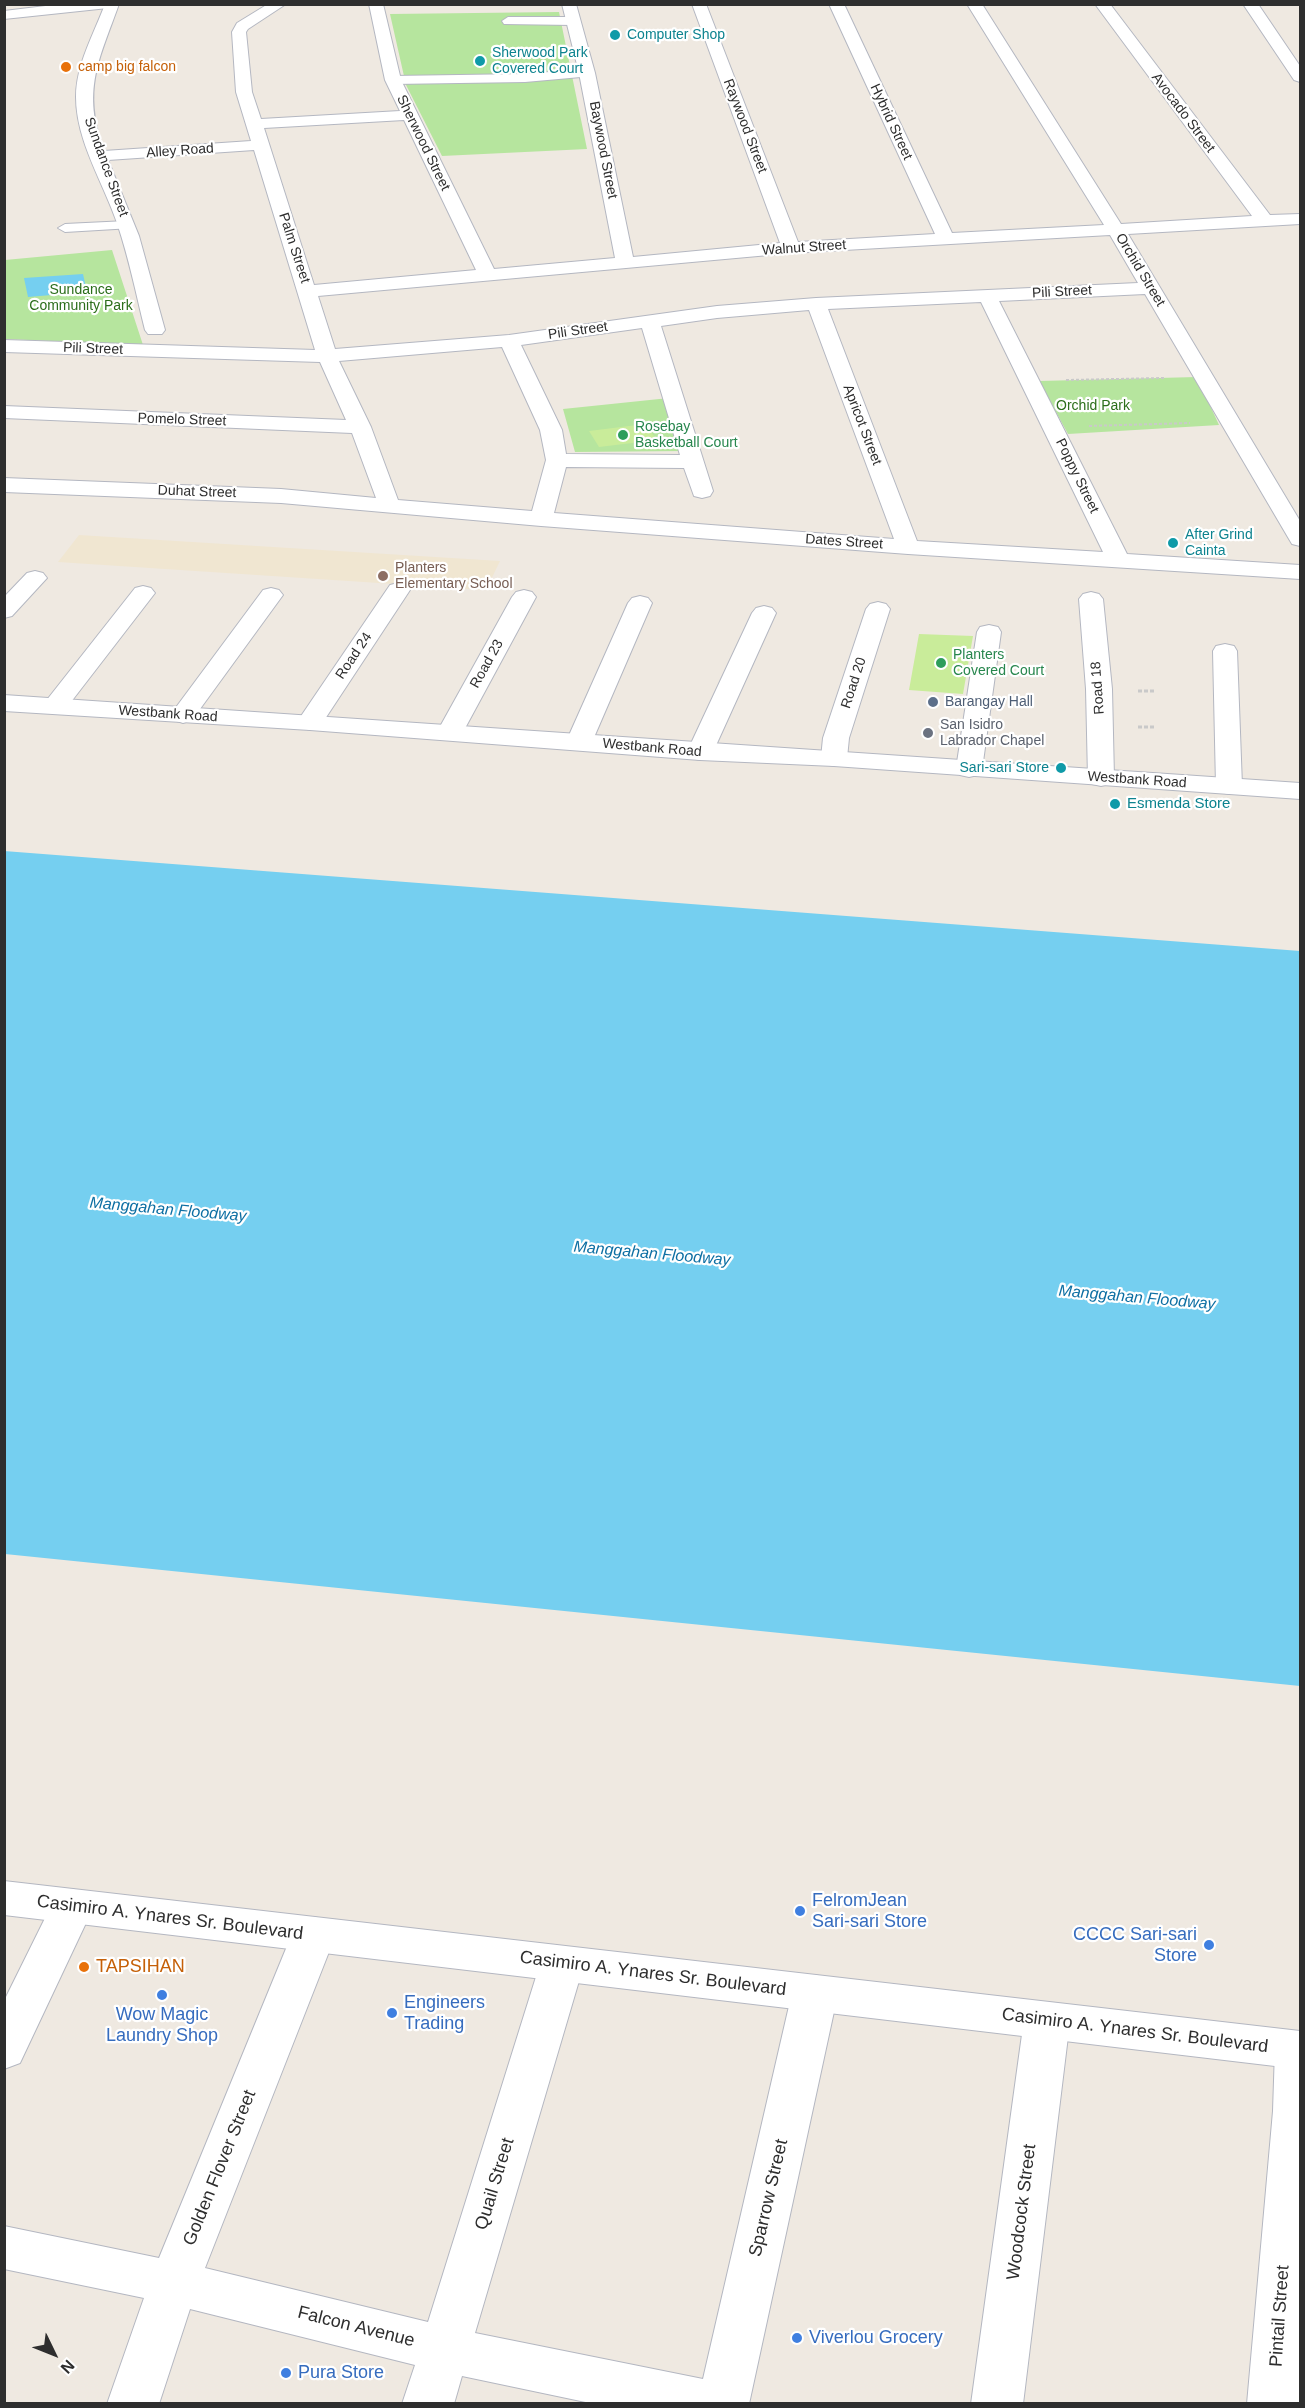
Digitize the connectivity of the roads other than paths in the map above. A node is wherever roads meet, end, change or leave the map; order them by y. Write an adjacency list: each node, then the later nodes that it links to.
1 (110, 4): 10 (street); 18 (street, Sundance Street)
2 (279, 4): 16 (street, Palm Street)
3 (376, 4): 14 (street, Sherwood Street)
4 (699, 4): 25 (street, Raywood Street)
5 (836, 4): 24 (street, Hybrid Street)
6 (974, 4): 23 (street, Orchid Street)
7 (1102, 4): 20 (street, Avocado Street)
8 (1250, 4): 13 (street)
9 (571, 13): 11 (lane); 12 (street, Baywood Street)
10 (4, 15)
11 (508, 21)
12 (587, 73): 14 (lane); 26 (street, Baywood Street)
13 (1300, 77)
14 (393, 80): 15 (street, Sherwood Street)
15 (409, 115): 16 (street); 27 (street, Sherwood Street)
16 (254, 124): 17 (street, Palm Street)
17 (261, 145): 18 (street, Alley Road); 29 (street, Palm Street)
18 (99, 156): 21 (street, Sundance Street)
19 (1300, 219): 20 (street, Walnut Street)
20 (1264, 221): 23 (street, Walnut Street)
21 (127, 225): 22 (lane); 33 (street, Sundance Street)
22 (65, 228)
23 (1116, 230): 24 (street, Walnut Street); 28 (street, Orchid Street)
24 (946, 239): 25 (street, Walnut Street)
25 (791, 248): 26 (street, Walnut Street)
26 (626, 262): 27 (street, Walnut Street)
27 (488, 275): 29 (street, Walnut Street)
28 (1150, 288): 30 (street, Pili Street); 47 (street, Orchid Street)
29 (308, 291): 38 (street, Palm Street)
30 (987, 296): 31 (street, Pili Street); 49 (street, Poppy Street)
31 (816, 304): 32 (street, Pili Street); 48 (street, Apricot Street)
32 (650, 321): 34 (street, Pili Street); 42 (street)
33 (155, 330): 36 (street); 37 (street)
34 (509, 340): 38 (street, Pili Street); 41 (street)
35 (4, 346): 36 (street, Pili Street)
36 (134, 351): 37 (street, Pili Street)
37 (187, 352): 38 (street, Pili Street)
38 (327, 356): 40 (street, Palm Street)
39 (4, 412): 40 (street, Pomelo Street)
40 (360, 428): 45 (street, Palm Street)
41 (557, 460): 42 (street); 46 (street)
42 (694, 462): 44 (street)
43 (4, 485): 45 (street, Duhat Street)
44 (702, 491)
45 (389, 504): 46 (street, Dates Street)
46 (541, 519): 48 (street, Dates Street)
47 (1300, 539)
48 (908, 547): 49 (street, Dates Street)
49 (1118, 560): 50 (street, Dates Street)
50 (1300, 573)
51 (35, 578): 59 (street)
52 (398, 590): 66 (street, Road 24)
53 (143, 593): 64 (street)
54 (271, 594): 65 (street)
55 (524, 597): 67 (street, Road 23)
56 (1091, 599): 72 (street, Road 18)
57 (640, 603): 68 (street)
58 (878, 609): 70 (street, Road 20)
59 (4, 611)
60 (764, 613): 69 (street)
61 (988, 632): 71 (street)
62 (1225, 651): 73 (street)
63 (4, 704): 64 (street, Westbank Road)
64 (55, 706): 65 (street, Westbank Road)
65 (183, 715): 66 (street, Westbank Road)
66 (310, 722): 67 (street, Westbank Road)
67 (450, 732): 68 (street, Westbank Road)
68 (583, 734): 69 (street, Westbank Road)
69 (700, 752): 70 (street, Westbank Road)
70 (834, 758): 71 (street, Westbank Road)
71 (969, 769): 72 (street, Westbank Road)
72 (1101, 778): 73 (street, Westbank Road)
73 (1229, 786): 74 (street, Westbank Road)
74 (1300, 791)
75 (4, 1898): 76 (street, Casimiro A. Ynares Sr. Boulevard)
76 (72, 1906): 77 (street, Casimiro A. Ynares Sr. Boulevard); 81 (street)
77 (314, 1934): 78 (street, Casimiro A. Ynares Sr. Boulevard); 84 (street, Golden Flover Street)
78 (562, 1964): 79 (street, Casimiro A. Ynares Sr. Boulevard); 85 (street, Quail Street)
79 (815, 1993): 80 (street, Casimiro A. Ynares Sr. Boulevard); 89 (street, Sparrow Street)
80 (1047, 2020): 82 (street, Casimiro A. Ynares Sr. Boulevard); 90 (street, Woodcock Street)
81 (4, 2049)
82 (1299, 2050): 91 (street, Pintail Street)
83 (4, 2247): 84 (street, Falcon Avenue)
84 (174, 2283): 85 (street, Falcon Avenue); 86 (street, Golden Flover Street)
85 (444, 2349): 87 (street, Quail Street); 88 (street, Falcon Avenue)
86 (133, 2403)
87 (428, 2403)
88 (709, 2403)
89 (723, 2403)
90 (997, 2403)
91 (1274, 2403)

